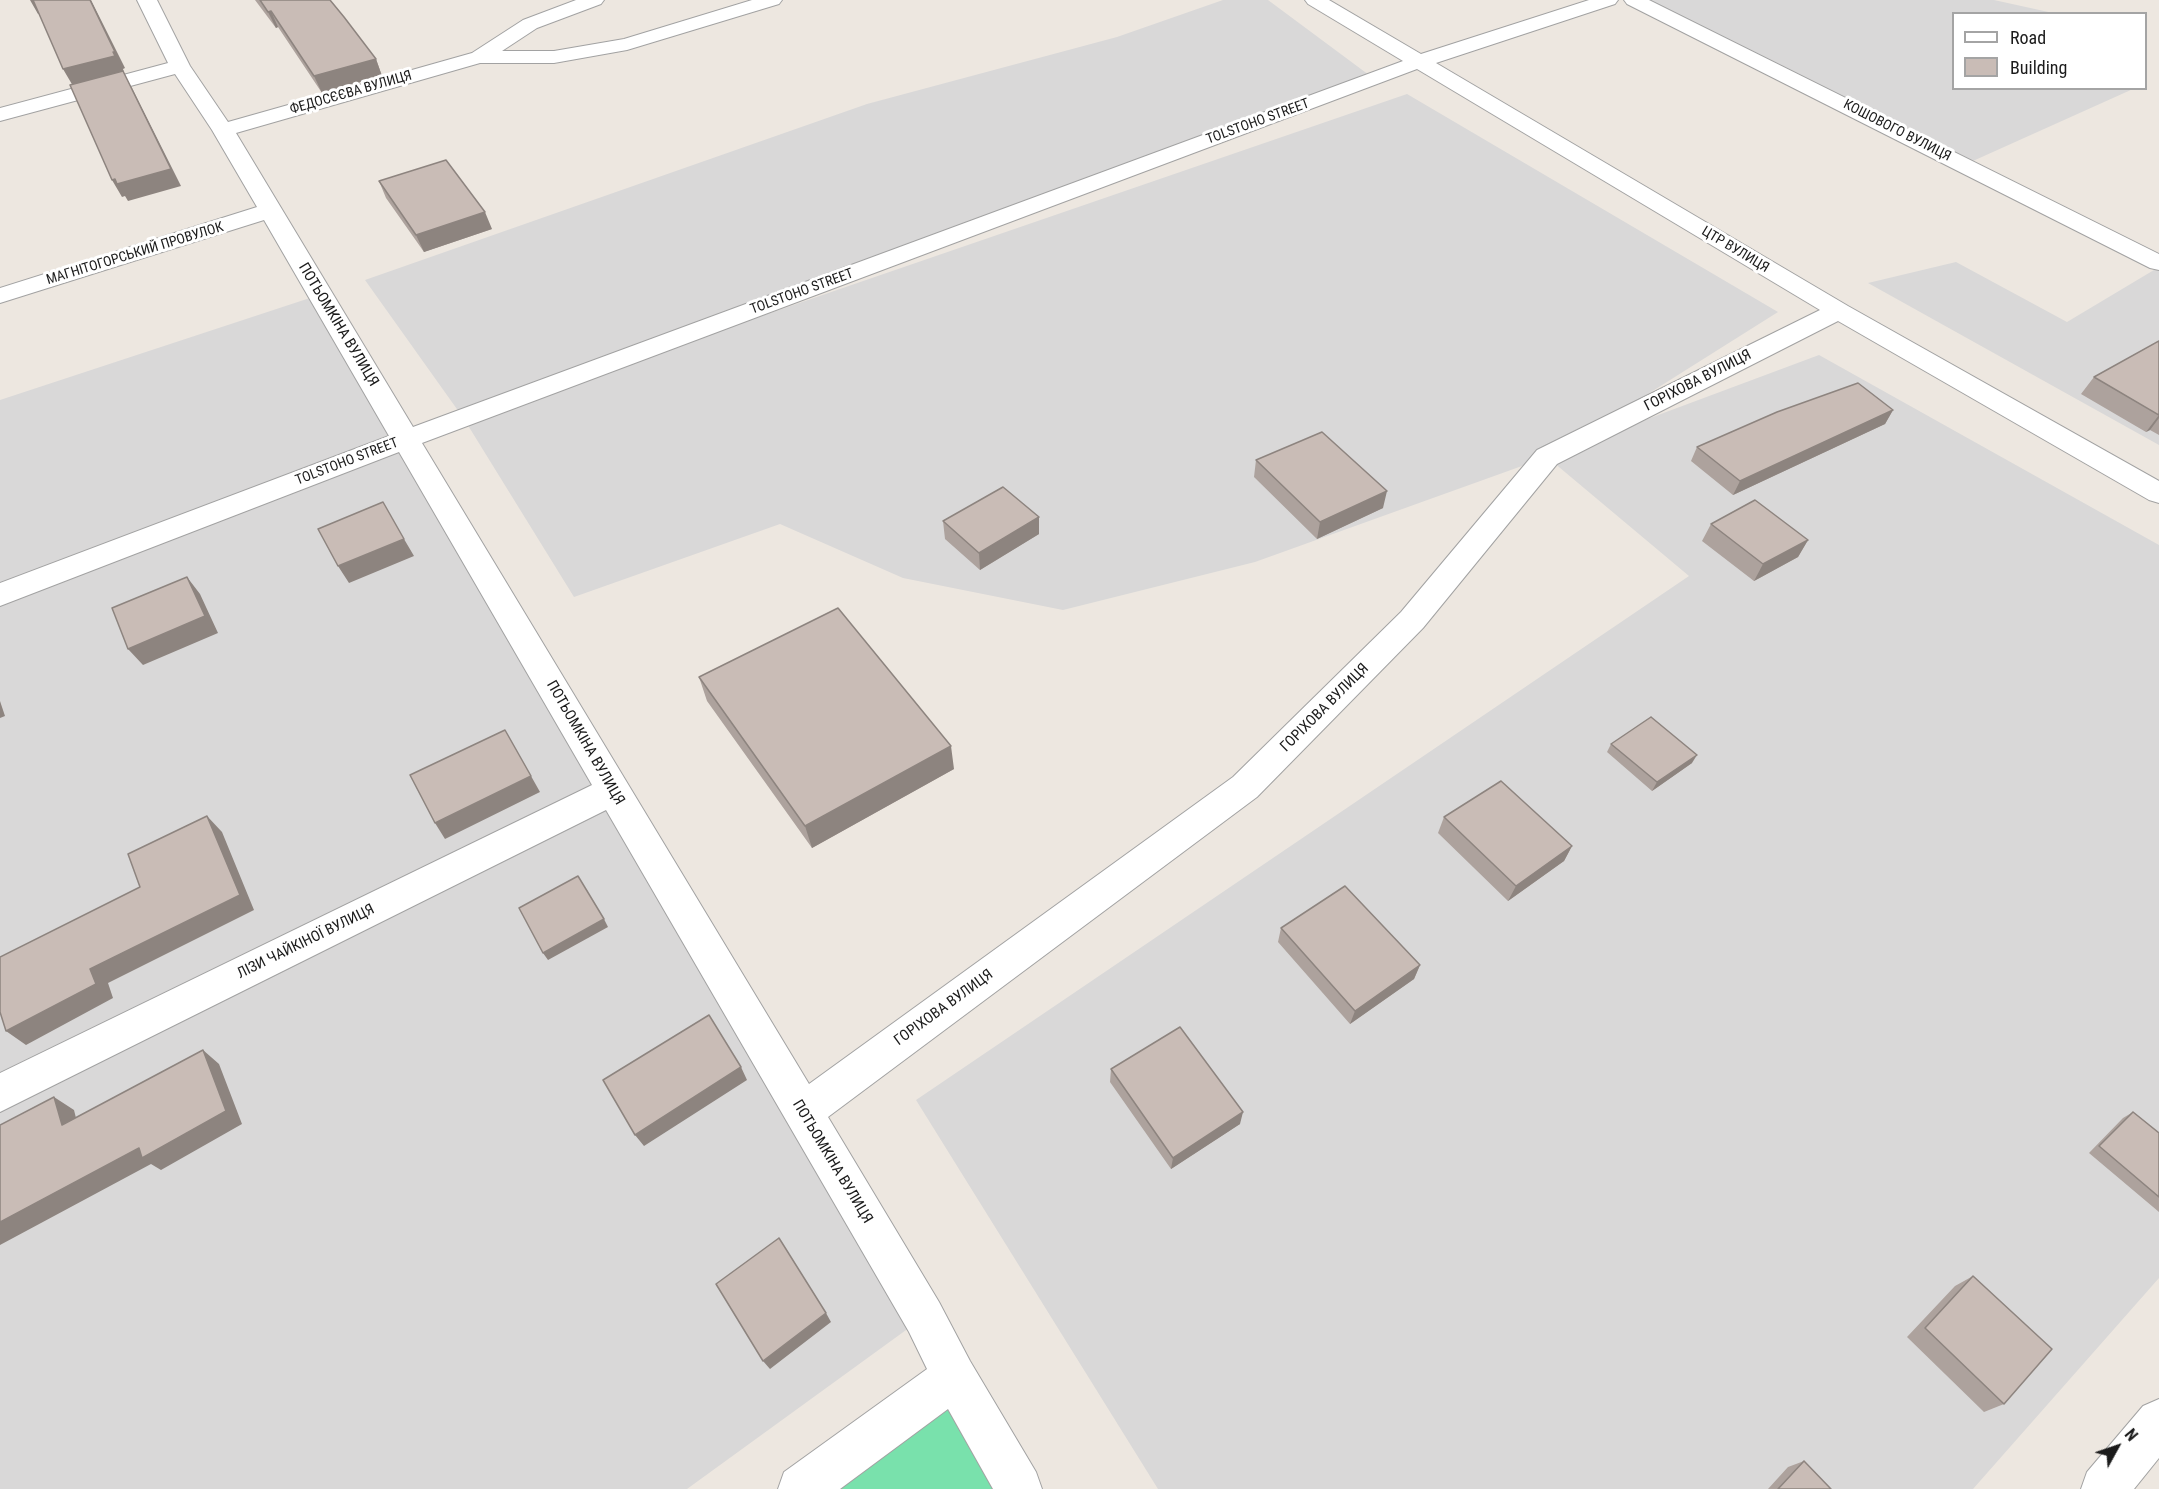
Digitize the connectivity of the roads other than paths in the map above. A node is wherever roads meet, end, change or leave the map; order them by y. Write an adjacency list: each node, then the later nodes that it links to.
1 (147, 0): 9 (street, ПОТЬОМКІНА ВУЛИЦЯ)
2 (594, 0): 7 (street, ФЕДОСЄЄВА ВУЛИЦЯ)
3 (772, 0): 7 (street, ФЕДОСЄЄВА ВУЛИЦЯ)
4 (1315, 0): 8 (street, ЦТР ВУЛИЦЯ)
5 (1608, 0): 8 (street, TOLSTOHO STREET)
6 (1634, 0): 13 (street, КОШОВОГО ВУЛИЦЯ)
7 (479, 57): 11 (street, ФЕДОСЄЄВА ВУЛИЦЯ)
8 (1418, 62): 15 (street, ЦТР ВУЛИЦЯ); 16 (street, TOLSTOHO STREET)
9 (180, 66): 10 (street); 11 (street, ПОТЬОМКІНА ВУЛИЦЯ)
10 (0, 115)
11 (223, 130): 12 (street, ПОТЬОМКІНА ВУЛИЦЯ)
12 (269, 211): 14 (street, МАГНІТОГОРСЬКИЙ ПРОВУЛОК); 16 (street, ПОТЬОМКІНА ВУЛИЦЯ)
13 (2159, 263)
14 (0, 296)
15 (1839, 311): 17 (street, ЦТР ВУЛИЦЯ); 21 (street, ГОРІХОВА ВУЛИЦЯ)
16 (407, 440): 18 (street, TOLSTOHO STREET); 19 (street, ПОТЬОМКІНА ВУЛИЦЯ)
17 (2159, 493)
18 (0, 595)
19 (612, 791): 20 (street, ЛІЗИ ЧАЙКІНОЇ ВУЛИЦЯ); 21 (street, ПОТЬОМКІНА ВУЛИЦЯ)
20 (0, 1093)
21 (803, 1112): 22 (street, ПОТЬОМКІНА ВУЛИЦЯ)
22 (954, 1377): 24 (street); 25 (street, ПОТЬОМКІНА ВУЛИЦЯ)
23 (2159, 1422): 26 (street)
24 (801, 1489)
25 (1019, 1489)
26 (2104, 1489)

